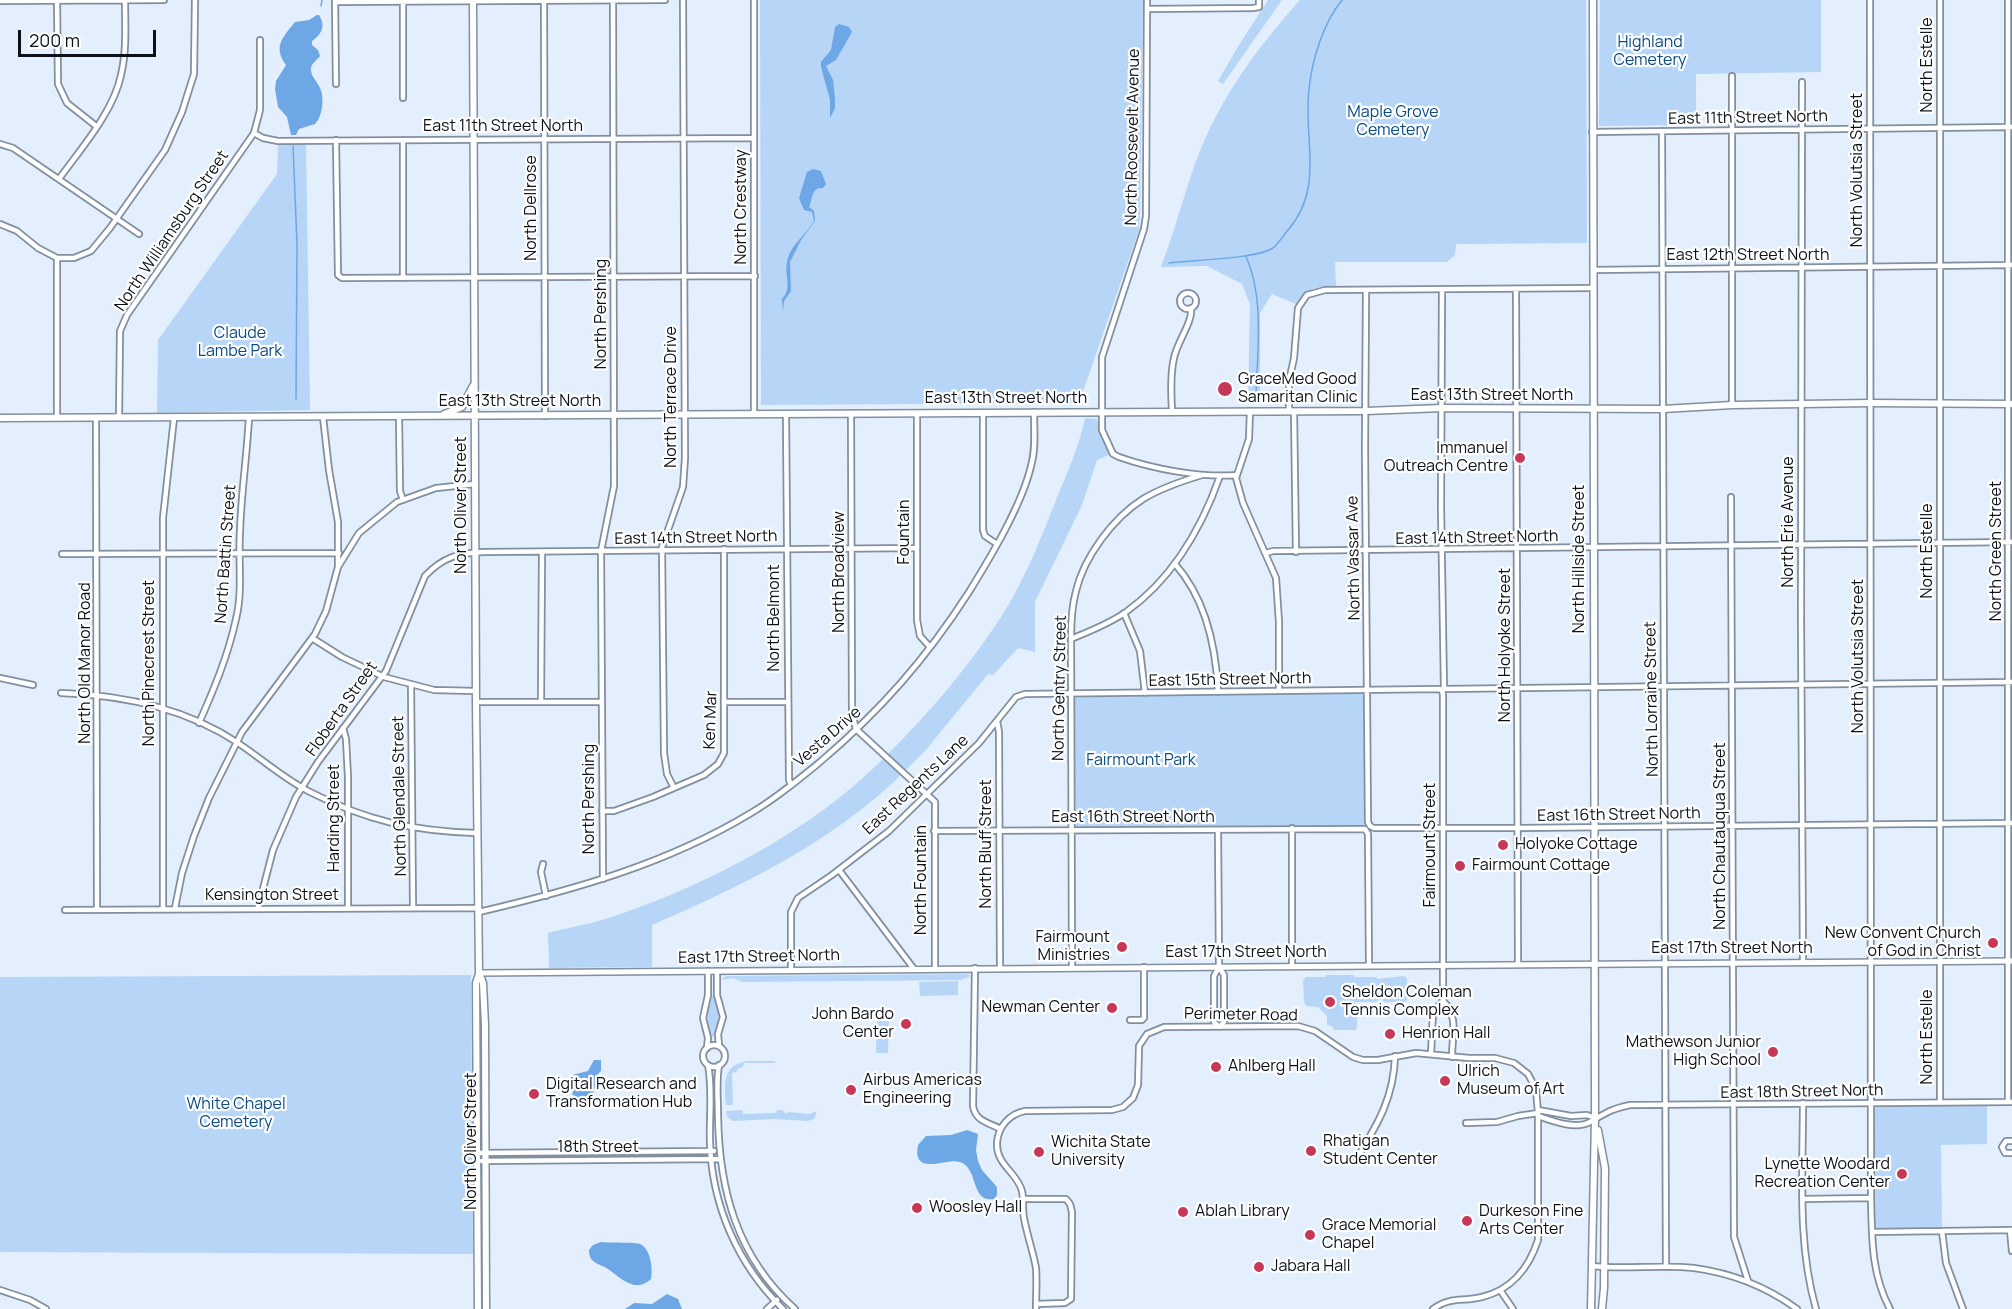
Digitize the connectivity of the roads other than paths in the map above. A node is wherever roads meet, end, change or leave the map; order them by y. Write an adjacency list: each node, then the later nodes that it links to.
1 (57, 0): 2 (street); 16 (street); 26 (street)
2 (125, 0): 3 (street); 26 (street)
3 (164, 0)
4 (195, 0): 44 (street)
5 (544, 0): 6 (street); 18 (street); 39 (street, North Dellrose)
6 (613, 0): 7 (street); 35 (street, North Pershing)
7 (665, 0)
8 (683, 0): 36 (street, North Terrace Drive)
9 (754, 0): 37 (street, North Crestway)
10 (1147, 0): 20 (street, North Roosevelt Avenue)
11 (1259, 0): 20 (street)
12 (1593, 0): 33 (main road, North Hillside Street)
13 (1870, 0): 28 (street, North Volutsia Street)
14 (1940, 0): 29 (street, North Estelle)
15 (2008, 0): 27 (street, North Green Street)
16 (0, 1)
17 (335, 1): 19 (street); 24 (street)
18 (473, 1): 19 (street); 38 (main road, North Oliver Street)
19 (402, 2): 25 (street)
20 (1147, 9): 81 (street, North Roosevelt Avenue)
21 (260, 40): 34 (street)
22 (1732, 76): 31 (street)
23 (1802, 82): 30 (street, North Erie Avenue)
24 (336, 84)
25 (403, 98)
26 (96, 126): 43 (street)
27 (2011, 127): 29 (street, East 11th Street North); 48 (street, North Green Street)
28 (1870, 128): 29 (street, East 11th Street North); 30 (street, East 11th Street North); 50 (street, North Volutsia Street)
29 (1940, 128): 49 (street, North Estelle)
30 (1802, 129): 31 (street, East 11th Street North); 53 (street, North Erie Avenue)
31 (1732, 130): 32 (street, East 11th Street North); 52 (street)
32 (1662, 131): 33 (street, East 11th Street North); 51 (street, North Lorraine Street)
33 (1593, 132): 54 (main road, North Hillside Street)
34 (254, 133): 40 (street, East 11th Street North); 99 (street, North Williamsburg Street)
35 (613, 138): 36 (street, East 11th Street North); 39 (street, East 11th Street North); 56 (street, North Pershing)
36 (683, 138): 37 (street, East 11th Street North); 57 (street, North Terrace Drive)
37 (754, 138): 55 (street, North Crestway)
38 (474, 139): 39 (street, East 11th Street North); 41 (street, East 11th Street North); 59 (main road, North Oliver Street)
39 (543, 139): 60 (street, North Dellrose)
40 (336, 140): 41 (street, East 11th Street North); 58 (street)
41 (403, 140): 58 (street)
42 (0, 144): 43 (street)
43 (59, 179): 44 (street)
44 (116, 219): 46 (street); 47 (street)
45 (0, 224): 47 (street)
46 (139, 234)
47 (57, 258): 97 (street)
48 (2010, 265): 49 (street, East 12th Street North); 70 (street, North Green Street)
49 (1940, 266): 50 (street, East 12th Street North); 68 (street, North Estelle)
50 (1870, 267): 53 (street, East 12th Street North); 67 (street, North Volutsia Street)
51 (1664, 268): 52 (street, East 12th Street North); 54 (street, East 12th Street North); 73 (street, North Lorraine Street)
52 (1732, 268): 53 (street, East 12th Street North); 71 (street)
53 (1801, 268): 69 (street, North Erie Avenue)
54 (1593, 270): 61 (main road, North Hillside Street)
55 (754, 276): 57 (street); 85 (street, North Crestway)
56 (614, 277): 57 (street); 60 (street); 87 (street, North Pershing)
57 (684, 277): 88 (street, North Terrace Drive)
58 (403, 278): 59 (street)
59 (474, 278): 60 (street); 66 (main road, North Oliver Street)
60 (544, 278): 91 (street, North Dellrose)
61 (1593, 288): 64 (street); 75 (main road, North Hillside Street)
62 (1442, 289): 63 (street); 64 (street); 72 (street, Fairmount Street)
63 (1366, 290): 78 (street); 79 (street, North Vassar Ave)
64 (1516, 290): 74 (street, North Holyoke Street)
65 (1191, 308): 76 (street)
66 (475, 382): 89 (main road); 90 (main road, North Oliver Street)
67 (1871, 403): 68 (main road, East 13th Street North); 69 (main road, East 13th Street North); 109 (street, North Volutsia Street)
68 (1940, 403): 70 (main road, East 13th Street North); 107 (street, North Estelle)
69 (1802, 404): 71 (main road, East 13th Street North); 111 (street, North Erie Avenue)
70 (2010, 404): 106 (street, North Green Street)
71 (1732, 405): 73 (main road, East 13th Street North)
72 (1442, 408): 74 (main road, East 13th Street North); 79 (main road, East 13th Street North); 122 (street, Fairmount Street)
73 (1663, 409): 75 (main road, East 13th Street North); 112 (street, North Lorraine Street)
74 (1516, 410): 75 (main road, East 13th Street North); 119 (street, North Holyoke Street)
75 (1594, 410): 115 (main road, North Hillside Street)
76 (1172, 411): 77 (main road, East 13th Street North); 81 (main road, East 13th Street North)
77 (1250, 411): 78 (main road, East 13th Street North); 101 (street)
78 (1292, 411): 79 (main road, East 13th Street North); 125 (street)
79 (1366, 411): 121 (street, North Vassar Ave)
80 (1034, 412): 81 (main road, East 13th Street North); 84 (main road, East 13th Street North); 108 (street, Vesta Drive)
81 (1101, 412): 100 (street, North Roosevelt Avenue)
82 (851, 413): 83 (main road, East 13th Street North); 86 (main road, East 13th Street North); 113 (street, North Broadview)
83 (917, 413): 84 (main road, East 13th Street North); 114 (street, Fountain)
84 (983, 413): 108 (street)
85 (754, 414): 86 (main road, East 13th Street North); 88 (main road, East 13th Street North)
86 (786, 414): 117 (street, North Belmont)
87 (614, 415): 88 (main road, East 13th Street North); 91 (main road, East 13th Street North); 120 (street, North Pershing)
88 (684, 415): 118 (street, North Terrace Drive)
89 (438, 416): 90 (main road, East 13th Street North); 95 (main road, East 13th Street North)
90 (475, 416): 91 (main road, East 13th Street North); 103 (main road, North Oliver Street)
91 (545, 416)
92 (174, 417): 93 (main road, East 13th Street North); 99 (main road, East 13th Street North); 130 (street, North Pinecrest Street)
93 (249, 417): 94 (main road, East 13th Street North); 131 (street, North Battin Street)
94 (323, 417): 95 (main road, East 13th Street North); 126 (street)
95 (399, 417): 105 (street)
96 (0, 418): 97 (main road, East 13th Street North)
97 (57, 418): 98 (main road, East 13th Street North)
98 (96, 418): 99 (main road, East 13th Street North); 129 (street, North Old Manor Road)
99 (119, 418)
100 (1205, 474): 102 (street, North Roosevelt Avenue); 136 (street, North Gentry Street)
101 (1237, 474): 102 (street, North Roosevelt Avenue); 127 (street)
102 (1220, 476): 132 (street)
103 (475, 484): 105 (street); 123 (main road, North Oliver Street)
104 (1731, 497): 110 (street, North Chautauqua Street)
105 (403, 500): 133 (street)
106 (2010, 542): 107 (street, East 14th Street North); 140 (street, North Green Street)
107 (1940, 543): 109 (street, East 14th Street North); 142 (street, North Estelle)
108 (997, 544): 137 (street, Vesta Drive)
109 (1870, 544): 111 (street, East 14th Street North); 141 (street, North Volutsia Street)
110 (1732, 545): 111 (street, East 14th Street North); 112 (street, East 14th Street North); 146 (street, North Chautauqua Street)
111 (1801, 545): 144 (street, North Erie Avenue)
112 (1663, 546): 115 (street, East 14th Street North); 149 (street, North Lorraine Street)
113 (852, 548): 114 (street, East 14th Street North); 117 (street, East 14th Street North); 169 (street, North Broadview)
114 (917, 548): 137 (street, Fountain)
115 (1593, 548): 119 (street, East 14th Street North); 148 (main road, North Hillside Street)
116 (724, 549): 117 (street, East 14th Street North); 118 (street, East 14th Street North); 163 (street, Ken Mar)
117 (787, 549): 164 (street, North Belmont)
118 (662, 550): 120 (street, East 14th Street North); 173 (street, North Terrace Drive)
119 (1518, 550): 122 (street, East 14th Street North); 147 (street, North Holyoke Street)
120 (602, 551): 124 (street, East 14th Street North); 162 (street, North Pershing)
121 (1366, 551): 122 (street, East 14th Street North); 125 (street, East 14th Street North); 150 (street, North Vassar Ave)
122 (1441, 551): 151 (street, Fairmount Street)
123 (476, 552): 124 (street, East 14th Street North); 138 (street, Floberta Street); 152 (main road, North Oliver Street)
124 (542, 552): 161 (street)
125 (1296, 552): 127 (street, East 14th Street North)
126 (339, 553): 131 (street); 133 (street)
127 (1266, 553): 153 (street)
128 (63, 554): 129 (street)
129 (97, 554): 130 (street); 158 (street, North Old Manor Road)
130 (163, 554): 131 (street); 165 (street, North Pinecrest Street)
131 (240, 554): 167 (street, North Battin Street)
132 (1175, 564): 134 (street); 154 (street)
133 (338, 567): 135 (street)
134 (1124, 613): 136 (street); 157 (street)
135 (312, 638): 138 (street); 170 (street)
136 (1071, 639): 156 (street, North Gentry Street)
137 (930, 647): 169 (street, Vesta Drive)
138 (381, 675): 143 (street); 168 (street, Floberta Street)
139 (0, 678): 145 (street)
140 (2010, 682): 142 (street, East 15th Street North); 179 (street, North Green Street)
141 (1870, 683): 142 (street, East 15th Street North); 144 (street, East 15th Street North); 177 (street, North Volutsia Street)
142 (1940, 683): 178 (street, North Estelle)
143 (411, 684): 152 (street); 184 (street, North Glendale Street)
144 (1802, 684): 146 (street, East 15th Street North); 180 (street, North Erie Avenue)
145 (33, 685)
146 (1732, 685): 149 (street, East 15th Street North); 181 (street, North Chautauqua Street)
147 (1518, 687): 148 (street, East 15th Street North); 151 (street, East 15th Street North); 187 (street, North Holyoke Street)
148 (1594, 687): 149 (street, East 15th Street North); 182 (main road, North Hillside Street)
149 (1664, 687): 183 (street, North Lorraine Street)
150 (1367, 689): 151 (street, East 15th Street North); 153 (street, East 15th Street North); 186 (street, North Vassar Ave)
151 (1443, 689): 188 (street, Fairmount Street)
152 (476, 691): 160 (main road, North Oliver Street)
153 (1279, 691): 154 (street, East 15th Street North)
154 (1218, 692): 157 (street, East 15th Street North)
155 (61, 693): 158 (street)
156 (1071, 693): 157 (street, East 15th Street North); 159 (street, East 15th Street North); 192 (street, North Gentry Street)
157 (1145, 693)
158 (98, 695): 165 (street); 203 (street, North Old Manor Road)
159 (1018, 696): 166 (street, East Regents Lane)
160 (476, 702): 161 (street); 193 (main road, North Oliver Street)
161 (541, 702): 162 (street)
162 (602, 702): 176 (street, North Pershing)
163 (724, 702): 164 (street); 173 (street, Ken Mar)
164 (788, 702): 171 (street, North Belmont)
165 (162, 708): 167 (street); 198 (street, North Pinecrest Street)
166 (997, 721): 174 (street, East Regents Lane); 191 (street, North Bluff Street)
167 (199, 723): 170 (street)
168 (343, 728): 172 (street, Floberta Street); 175 (street, Harding Street)
169 (857, 730): 171 (street, Vesta Drive); 174 (street)
170 (237, 742): 172 (street); 199 (street)
171 (791, 785): 196 (street, Vesta Drive)
172 (302, 787): 175 (street); 200 (street, Floberta Street)
173 (674, 788): 176 (street, Ken Mar)
174 (927, 795): 190 (street, North Fountain); 195 (street, East Regents Lane)
175 (347, 809): 184 (street); 201 (street, Harding Street)
176 (602, 812): 196 (street, North Pershing)
177 (1871, 823): 178 (street, East 16th Street North); 180 (street, East 16th Street North); 208 (street, North Volutsia Street)
178 (1941, 823): 179 (street, East 16th Street North); 209 (street, North Estelle)
179 (2010, 823): 206 (street, North Green Street)
180 (1803, 824): 181 (street, East 16th Street North); 207 (street, North Erie Avenue)
181 (1734, 825): 183 (street, East 16th Street North); 211 (street, North Chautauqua Street)
182 (1595, 826): 183 (street, East 16th Street North); 187 (street, East 16th Street North); 213 (main road, North Hillside Street)
183 (1664, 826): 210 (street, North Lorraine Street)
184 (412, 828): 193 (street); 202 (street, North Glendale Street)
185 (1292, 828): 186 (street, East 16th Street North); 189 (street, East 16th Street North); 215 (street)
186 (1368, 828): 188 (street, East 16th Street North); 216 (street, North Vassar Ave)
187 (1519, 828): 188 (street, East 16th Street North); 212 (street, North Holyoke Street)
188 (1443, 829): 214 (street, Fairmount Street)
189 (1218, 830): 192 (street, East 16th Street North); 218 (street)
190 (934, 831): 191 (street, East 16th Street North); 224 (street, North Fountain)
191 (999, 831): 192 (street, East 16th Street North); 220 (street, North Bluff Street)
192 (1071, 831): 221 (street, North Gentry Street)
193 (477, 833): 205 (main road, North Oliver Street)
194 (543, 864): 197 (street)
195 (839, 870): 222 (street, East Regents Lane); 223 (street)
196 (603, 879): 197 (street, Vesta Drive)
197 (546, 896): 205 (street, Vesta Drive)
198 (163, 908): 199 (street, Kensington Street); 203 (street, Kensington Street)
199 (175, 908): 200 (street, Kensington Street)
200 (258, 908): 201 (street, Kensington Street)
201 (348, 908): 202 (street, Kensington Street)
202 (413, 908): 205 (street, Kensington Street)
203 (97, 909): 204 (street, Kensington Street)
204 (65, 910)
205 (479, 910): 227 (main road, North Oliver Street)
206 (2011, 961): 209 (street, East 17th Street North); 239 (street, North Green Street)
207 (1803, 962): 208 (street, East 17th Street North); 211 (street, East 17th Street North)
208 (1871, 962): 209 (street, East 17th Street North); 241 (street, North Volutsia Street)
209 (1940, 962): 238 (street, North Estelle)
210 (1664, 963): 211 (street, East 17th Street North); 213 (street, East 17th Street North); 243 (street, North Lorraine Street)
211 (1734, 963): 242 (street, North Chautauqua Street)
212 (1518, 964): 213 (street, East 17th Street North); 214 (street, East 17th Street North)
213 (1594, 964): 245 (main road, North Hillside Street)
214 (1443, 965): 216 (street, East 17th Street North); 228 (street, Fairmount Street)
215 (1292, 966): 216 (street, East 17th Street North); 218 (street, East 17th Street North)
216 (1369, 966)
217 (1144, 967): 218 (street, East 17th Street North); 221 (street, East 17th Street North); 229 (street)
218 (1219, 967): 230 (street); 230 (street)
219 (975, 968): 220 (street, East 17th Street North); 224 (street, East 17th Street North); 247 (street)
220 (1000, 968): 221 (street, East 17th Street North)
221 (1072, 968)
222 (791, 969): 223 (street, East 17th Street North); 226 (street, East 17th Street North)
223 (914, 969): 224 (street, East 17th Street North)
224 (935, 969)
225 (708, 971): 226 (street, East 17th Street North); 227 (street, East 17th Street North); 232 (street)
226 (717, 971): 231 (street)
227 (479, 973): 251 (main road, North Oliver Street); 252 (main road, North Oliver Street)
228 (1443, 1001): 233 (street, Fairmount Street); 235 (street, Fairmount Street)
229 (1130, 1020)
230 (1219, 1027): 234 (street, Perimeter Road); 247 (street, Perimeter Road)
231 (719, 1047): 232 (street); 237 (street)
232 (707, 1048): 236 (street)
233 (1431, 1054): 234 (street, Perimeter Road); 235 (street, Perimeter Road)
234 (1395, 1056): 256 (street)
235 (1452, 1056): 244 (street, Perimeter Road)
236 (708, 1065): 237 (street); 250 (street)
237 (719, 1065): 249 (street)
238 (1940, 1102): 239 (street, East 18th Street North); 241 (street, East 18th Street North)
239 (2010, 1102)
240 (1803, 1103): 241 (street, East 18th Street North); 242 (street, East 18th Street North); 261 (street)
241 (1871, 1103): 259 (street, North Volutsia Street)
242 (1733, 1104): 243 (street, East 18th Street North); 269 (street, North Chautauqua Street)
243 (1665, 1105): 245 (street, East 18th Street North); 268 (street, North Lorraine Street)
244 (1538, 1113): 245 (street); 245 (street, East 18th Street North); 246 (street); 271 (street, Perimeter Road)
245 (1595, 1118): 266 (main road, North Hillside Street); 267 (main road, North Hillside Street)
246 (1466, 1123)
247 (1001, 1129): 260 (street)
248 (2012, 1141): 253 (street)
249 (719, 1150): 250 (street, 18th Street); 254 (street)
250 (711, 1151): 252 (street, 18th Street); 255 (street)
251 (477, 1153): 252 (street, 18th Street); 257 (main road, North Oliver Street)
252 (485, 1153): 258 (main road, North Oliver Street)
253 (2012, 1153)
254 (720, 1159): 255 (street, 18th Street); 272 (street)
255 (711, 1160): 258 (street, 18th Street); 273 (street)
256 (1356, 1160)
257 (477, 1161): 258 (street, 18th Street); 278 (main road, North Oliver Street)
258 (486, 1161): 279 (main road, North Oliver Street)
259 (1871, 1198): 261 (street); 264 (street, North Volutsia Street)
260 (1023, 1199): 275 (street); 275 (street)
261 (1803, 1199): 287 (street)
262 (2011, 1230): 263 (street); 265 (street)
263 (1942, 1231): 264 (street); 289 (street)
264 (1872, 1232): 288 (street, North Volutsia Street)
265 (2012, 1251)
266 (1592, 1266): 267 (street); 284 (main road, North Hillside Street)
267 (1604, 1268): 268 (street); 285 (main road, North Hillside Street)
268 (1666, 1268): 269 (street)
269 (1748, 1281): 286 (street)
270 (0, 1290): 277 (street)
271 (1500, 1290): 282 (street, Perimeter Road); 283 (street)
272 (781, 1296): 273 (street); 274 (street)
273 (775, 1301): 276 (street); 280 (street)
274 (787, 1302): 276 (street); 281 (street)
275 (1036, 1306)
276 (781, 1308)
277 (46, 1309)
278 (478, 1309)
279 (486, 1309)
280 (767, 1309)
281 (795, 1309)
282 (1433, 1309)
283 (1513, 1309)
284 (1591, 1309)
285 (1602, 1309)
286 (1797, 1309)
287 (1816, 1309)
288 (1890, 1309)
289 (1963, 1309)

